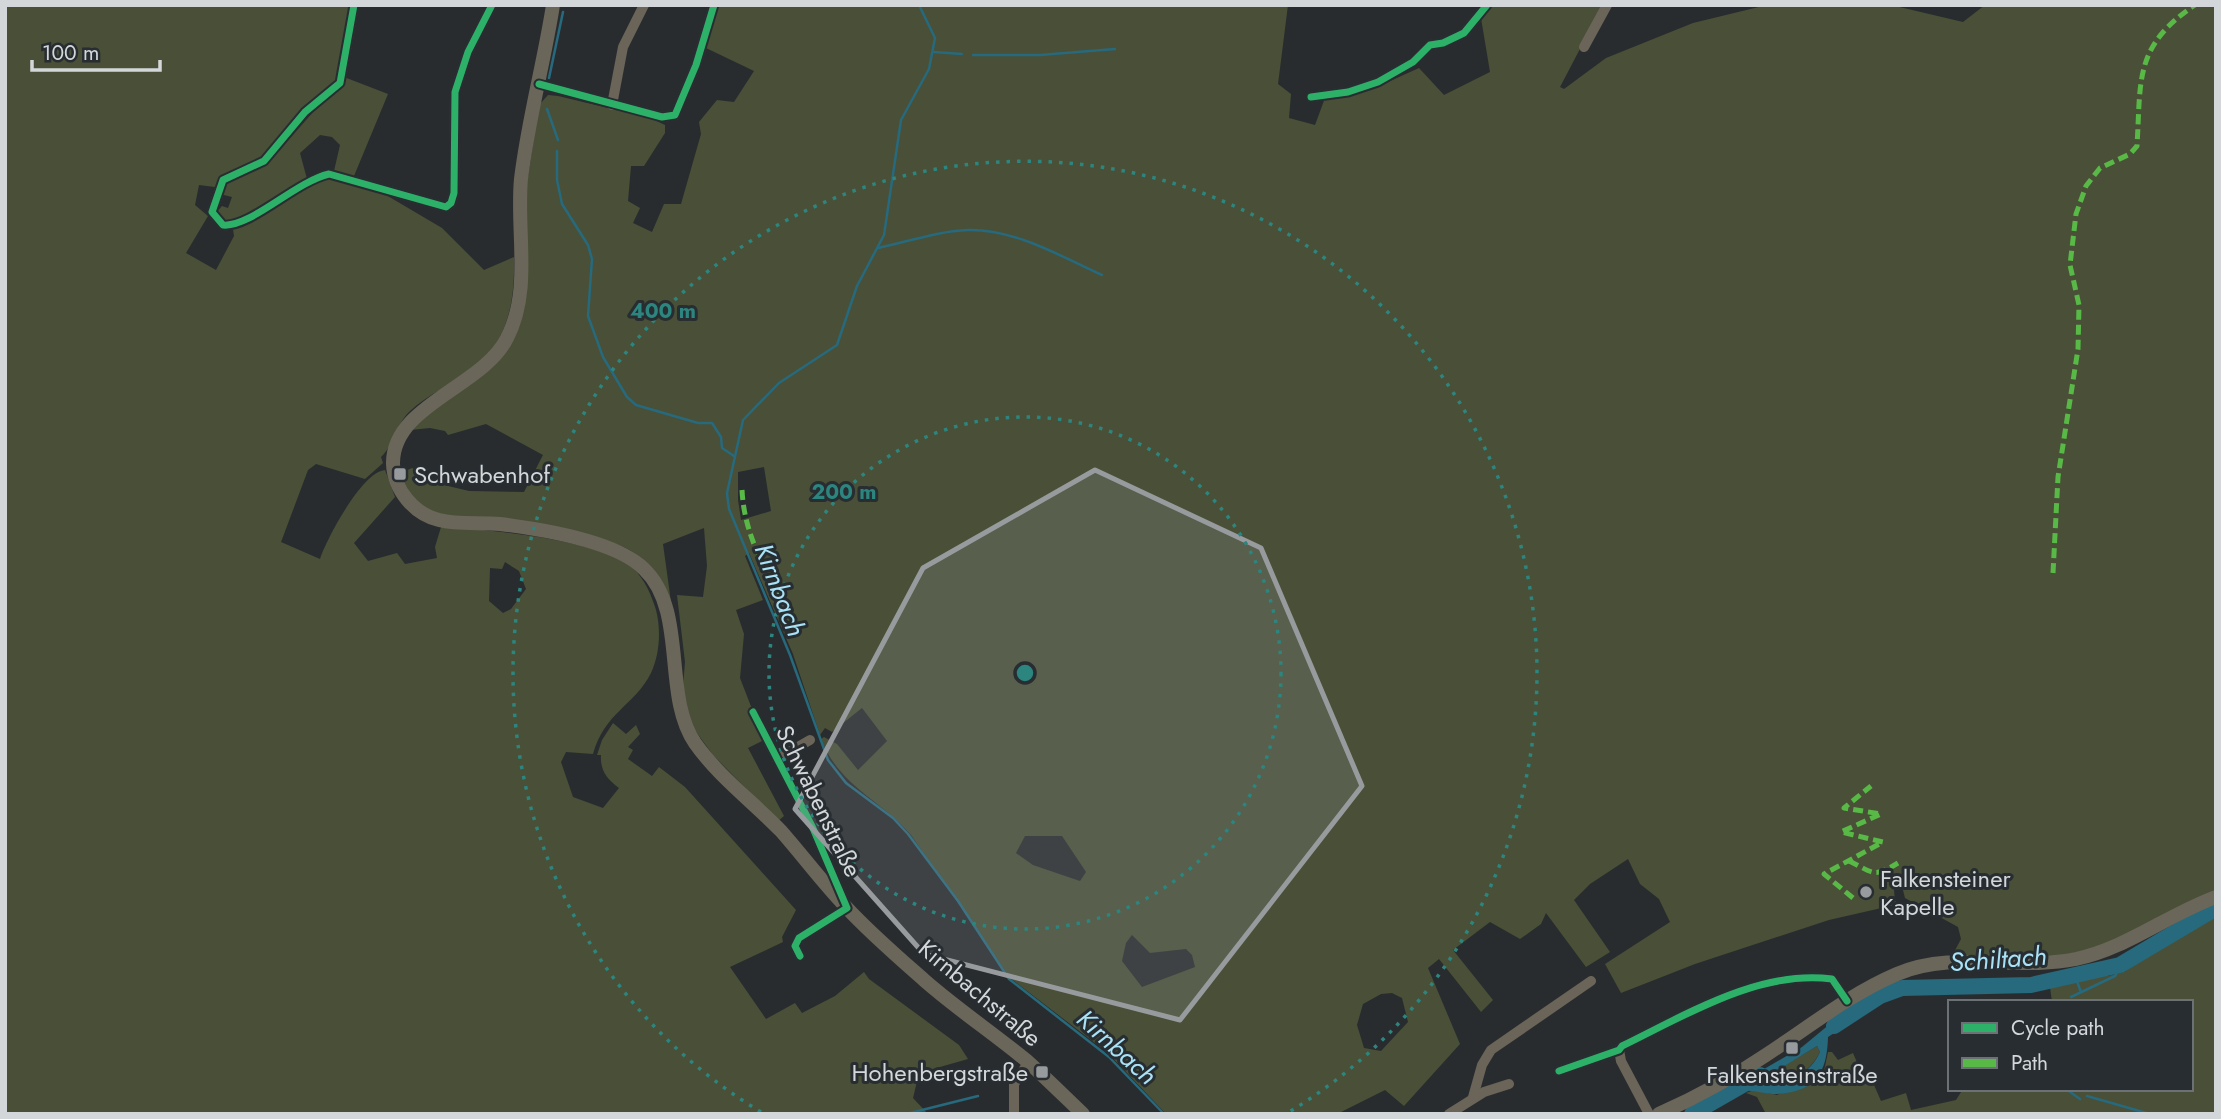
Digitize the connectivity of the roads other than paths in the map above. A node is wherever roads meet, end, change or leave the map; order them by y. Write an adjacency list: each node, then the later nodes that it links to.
1 (354, 5): 2 (street)
2 (492, 5)
3 (553, 5): 9 (main road, Kirnbachstraße)
4 (644, 5): 11 (street)
5 (714, 5): 11 (street)
6 (1487, 5): 10 (street)
7 (1607, 5): 8 (street)
8 (1584, 47)
9 (538, 84): 11 (street); 16 (main road, Kirnbachstraße)
10 (1311, 97)
11 (612, 105)
12 (753, 712): 14 (street, Schwabenstraße)
13 (810, 740): 14 (street, Schwabenstraße)
14 (777, 759): 16 (street, Schwabenstraße)
15 (2216, 897): 19 (main road)
16 (847, 908): 17 (street); 21 (main road, Kirnbachstraße)
17 (800, 956)
18 (1591, 981): 24 (street)
19 (1847, 1001): 20 (street); 29 (main road)
20 (1619, 1050): 22 (street); 28 (street)
21 (1028, 1063): 25 (street); 26 (main road, Kirnbachstraße)
22 (1559, 1071)
23 (1509, 1084): 24 (street)
24 (1473, 1097): 27 (street)
25 (1014, 1114)
26 (1083, 1114)
27 (1449, 1114)
28 (1649, 1114)
29 (1659, 1114)

